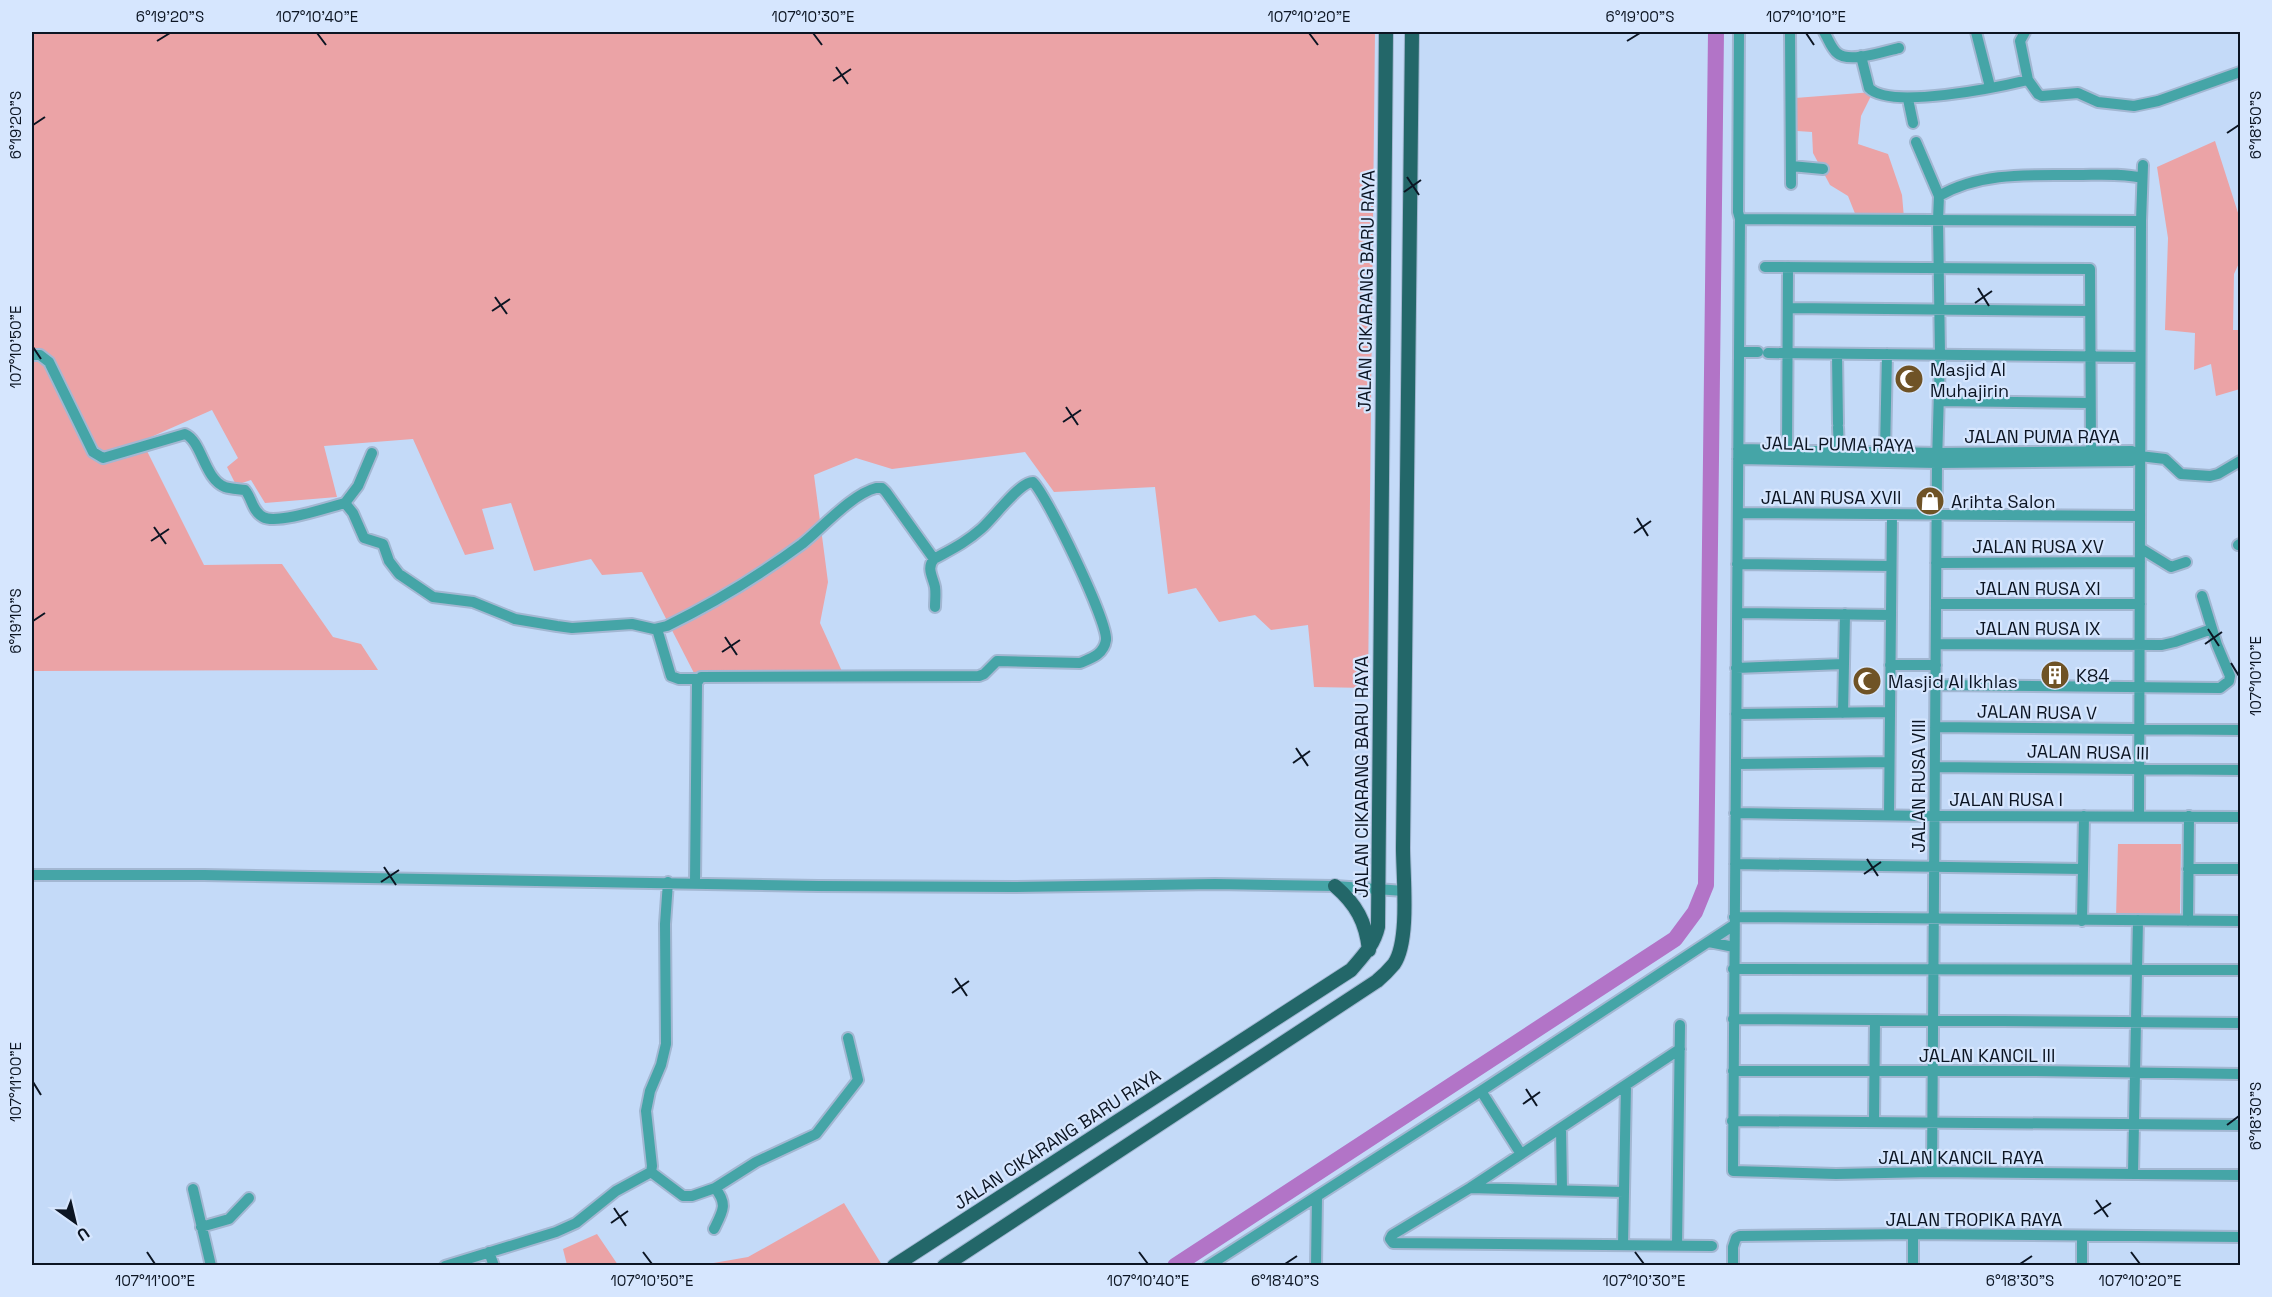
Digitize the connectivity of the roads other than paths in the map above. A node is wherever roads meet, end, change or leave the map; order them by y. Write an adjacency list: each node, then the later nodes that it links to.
1 (1386, 32): 16 (main road, JALAN CIKARANG BARU RAYA)
2 (1412, 32): 15 (main road)
3 (1739, 32): 24 (street)
4 (1790, 32): 19 (street)
5 (1824, 32): 9 (street)
6 (1976, 32): 12 (street)
7 (2025, 32): 11 (street)
8 (1899, 48): 9 (street)
9 (1861, 56): 13 (street)
10 (2241, 72): 11 (street)
11 (2028, 80): 12 (street)
12 (1990, 87): 13 (street)
13 (1908, 99): 14 (street)
14 (1912, 123)
15 (1411, 128): 16 (main road); 110 (main road)
16 (1386, 130): 109 (main road, JALAN CIKARANG BARU RAYA)
17 (1916, 142): 23 (street)
18 (2143, 165): 21 (street)
19 (1791, 166): 20 (street); 22 (street)
20 (1823, 169)
21 (2142, 178): 23 (street); 26 (street)
22 (1791, 184)
23 (1939, 196): 25 (street, JALAN RUSA VIII)
24 (1740, 219): 25 (street); 33 (street)
25 (1938, 220): 26 (street); 29 (street, JALAN RUSA VIII)
26 (2141, 221): 40 (street)
27 (1765, 267): 28 (street)
28 (1788, 267): 29 (street); 30 (street)
29 (1938, 267): 31 (street, JALAN RUSA VIII); 32 (street)
30 (1788, 308): 31 (street); 34 (street)
31 (1939, 309): 32 (street); 38 (street, JALAN RUSA VIII)
32 (2090, 311): 39 (street)
33 (1739, 352): 34 (street); 48 (street)
34 (1789, 353): 35 (street); 43 (street)
35 (1837, 354): 36 (street); 44 (street)
36 (1887, 354): 38 (street); 45 (street)
37 (32, 355): 52 (street)
38 (1940, 355): 39 (street); 41 (street, JALAN RUSA VIII)
39 (2091, 357): 40 (street); 42 (street)
40 (2140, 357): 49 (street)
41 (1939, 402): 42 (street); 50 (street, JALAN RUSA VIII)
42 (2090, 402): 46 (street)
43 (1787, 450): 44 (street, JALAN PUMA RAYA); 48 (street, JALAN PUMA RAYA)
44 (1839, 451): 45 (street, JALAN PUMA RAYA)
45 (1885, 452): 50 (street, JALAN PUMA RAYA)
46 (2091, 452): 49 (street, JALAN PUMA RAYA); 50 (street, JALAN PUMA RAYA)
47 (372, 453): 52 (street)
48 (1738, 454): 50 (street, JALAL PUMA RAYA); 53 (street)
49 (2140, 456): 50 (street, JALAN PUMA RAYA); 51 (street); 56 (street)
50 (1938, 458): 55 (street, JALAN RUSA VIII)
51 (2240, 464)
52 (345, 503): 71 (street)
53 (1738, 513): 54 (street, JALAN RUSA XVII); 62 (street)
54 (1892, 514): 55 (street, JALAN RUSA XVII); 63 (street)
55 (1937, 514): 56 (street, JALAN RUSA XVII); 61 (street, JALAN RUSA VIII)
56 (2140, 516): 57 (street)
57 (2140, 548): 59 (street); 60 (street)
58 (934, 559): 67 (street); 71 (street); 79 (street)
59 (2140, 562): 61 (street, JALAN RUSA XV); 66 (street)
60 (2186, 562)
61 (1936, 563): 65 (street, JALAN RUSA VIII)
62 (1737, 564): 63 (street); 68 (street)
63 (1891, 566): 70 (street)
64 (2202, 596): 72 (street)
65 (1936, 604): 66 (street, JALAN RUSA XI); 73 (street, JALAN RUSA VIII)
66 (2140, 604): 74 (street)
67 (935, 607)
68 (1737, 614): 69 (street); 78 (street)
69 (1845, 614): 70 (street); 75 (street)
70 (1891, 615): 76 (street)
71 (657, 629): 79 (street)
72 (2212, 629): 74 (street, JALAN RUSA IX); 81 (street)
73 (1936, 644): 74 (street, JALAN RUSA IX); 77 (street, JALAN RUSA VIII)
74 (2139, 645): 81 (street)
75 (1845, 664): 78 (street); 83 (street)
76 (1890, 665): 77 (street); 82 (street)
77 (1936, 665): 80 (street, JALAN RUSA VIII)
78 (1736, 668): 84 (street)
79 (698, 679): 107 (street)
80 (1935, 685): 81 (street); 85 (street, JALAN RUSA VIII)
81 (2139, 687): 86 (street)
82 (1890, 712): 83 (street); 88 (street)
83 (1843, 713): 84 (street)
84 (1736, 714): 89 (street)
85 (1935, 727): 86 (street, JALAN RUSA V); 90 (street, JALAN RUSA VIII)
86 (2139, 729): 87 (street, JALAN RUSA V); 91 (street)
87 (2241, 729)
88 (1889, 762): 89 (street); 94 (street)
89 (1736, 764): 93 (street)
90 (1935, 767): 91 (street, JALAN RUSA III); 95 (street, JALAN RUSA VIII)
91 (2139, 769): 92 (street, JALAN RUSA III); 97 (street)
92 (2241, 770)
93 (1735, 813): 94 (street, JALAN RUSA I); 100 (street)
94 (1889, 815): 95 (street, JALAN RUSA I)
95 (1934, 816): 96 (street, JALAN RUSA I); 101 (street, JALAN RUSA VIII)
96 (2084, 816): 97 (street, JALAN RUSA I); 102 (street)
97 (2139, 816): 98 (street, JALAN RUSA I)
98 (2189, 816): 99 (street, JALAN RUSA I); 103 (street)
99 (2241, 817)
100 (1735, 864): 101 (street); 112 (street)
101 (1934, 867): 102 (street); 111 (street, JALAN RUSA VIII)
102 (2083, 869): 113 (street)
103 (2188, 869): 104 (street); 115 (street)
104 (2241, 869)
105 (32, 874): 106 (street)
106 (668, 882): 107 (street); 146 (street)
107 (695, 883): 108 (street)
108 (1335, 886): 109 (street); 119 (main road)
109 (1378, 890): 110 (street); 119 (main road, JALAN CIKARANG BARU RAYA)
110 (1404, 891): 170 (main road)
111 (1933, 919): 112 (street); 113 (street); 121 (street, JALAN RUSA VIII)
112 (1734, 921): 117 (street); 118 (street)
113 (2082, 921): 114 (street)
114 (2138, 921): 115 (street); 123 (street)
115 (2188, 921): 116 (street)
116 (2241, 921)
117 (1709, 942): 118 (street); 138 (street)
118 (1734, 947): 120 (street)
119 (1370, 950): 169 (main road, JALAN CIKARANG BARU RAYA)
120 (1734, 969): 121 (street); 124 (street)
121 (1933, 970): 123 (street); 126 (street, JALAN RUSA VIII)
122 (2241, 970): 123 (street)
123 (2137, 971): 127 (street)
124 (1733, 1018): 125 (street); 132 (street)
125 (1875, 1020): 126 (street); 133 (street)
126 (1935, 1020): 127 (street); 134 (street, JALAN RUSA VIII)
127 (2136, 1022): 128 (street); 135 (street)
128 (2241, 1023)
129 (1680, 1025): 131 (street)
130 (848, 1038): 150 (street)
131 (1680, 1049): 137 (street); 163 (street)
132 (1733, 1071): 133 (street, JALAN KANCIL III); 139 (street)
133 (1874, 1071): 134 (street, JALAN KANCIL III); 140 (street)
134 (1934, 1072): 135 (street, JALAN KANCIL III); 141 (street, JALAN RUSA VIII)
135 (2135, 1073): 136 (street, JALAN KANCIL III); 142 (street)
136 (2241, 1074)
137 (1626, 1085): 144 (street); 154 (street)
138 (1481, 1091): 145 (street); 155 (street)
139 (1732, 1121): 140 (street); 147 (street, JALAN KANCIL RAYA)
140 (1874, 1122): 141 (street)
141 (1933, 1123): 142 (street); 147 (street, JALAN RUSA VIII)
142 (2134, 1124): 143 (street); 148 (street)
143 (2241, 1125)
144 (1561, 1128): 145 (street); 153 (street)
145 (1521, 1155): 151 (street)
146 (651, 1172): 150 (street); 165 (street)
147 (1932, 1172): 148 (street, JALAN KANCIL RAYA)
148 (2133, 1173): 149 (street, JALAN KANCIL RAYA)
149 (2241, 1175)
150 (715, 1188): 158 (street)
151 (1470, 1188): 153 (street); 162 (street)
152 (193, 1189): 157 (street)
153 (1562, 1190): 154 (street)
154 (1624, 1192): 162 (street)
155 (1317, 1197): 171 (street); 172 (street)
156 (249, 1198): 157 (street)
157 (201, 1227): 166 (street)
158 (714, 1229)
159 (1913, 1234): 160 (street, JALAN TROPIKA RAYA); 173 (street, JALAN TROPIKA RAYA); 174 (street)
160 (2082, 1236): 161 (street, JALAN TROPIKA RAYA); 175 (street)
161 (2241, 1237)
162 (1623, 1245): 163 (street)
163 (1677, 1246): 164 (street)
164 (1712, 1246)
165 (489, 1252): 167 (street); 168 (street)
166 (212, 1266)
167 (445, 1266)
168 (494, 1266)
169 (894, 1266)
170 (944, 1266)
171 (1208, 1266)
172 (1316, 1266)
173 (1733, 1266)
174 (1913, 1266)
175 (2082, 1266)

